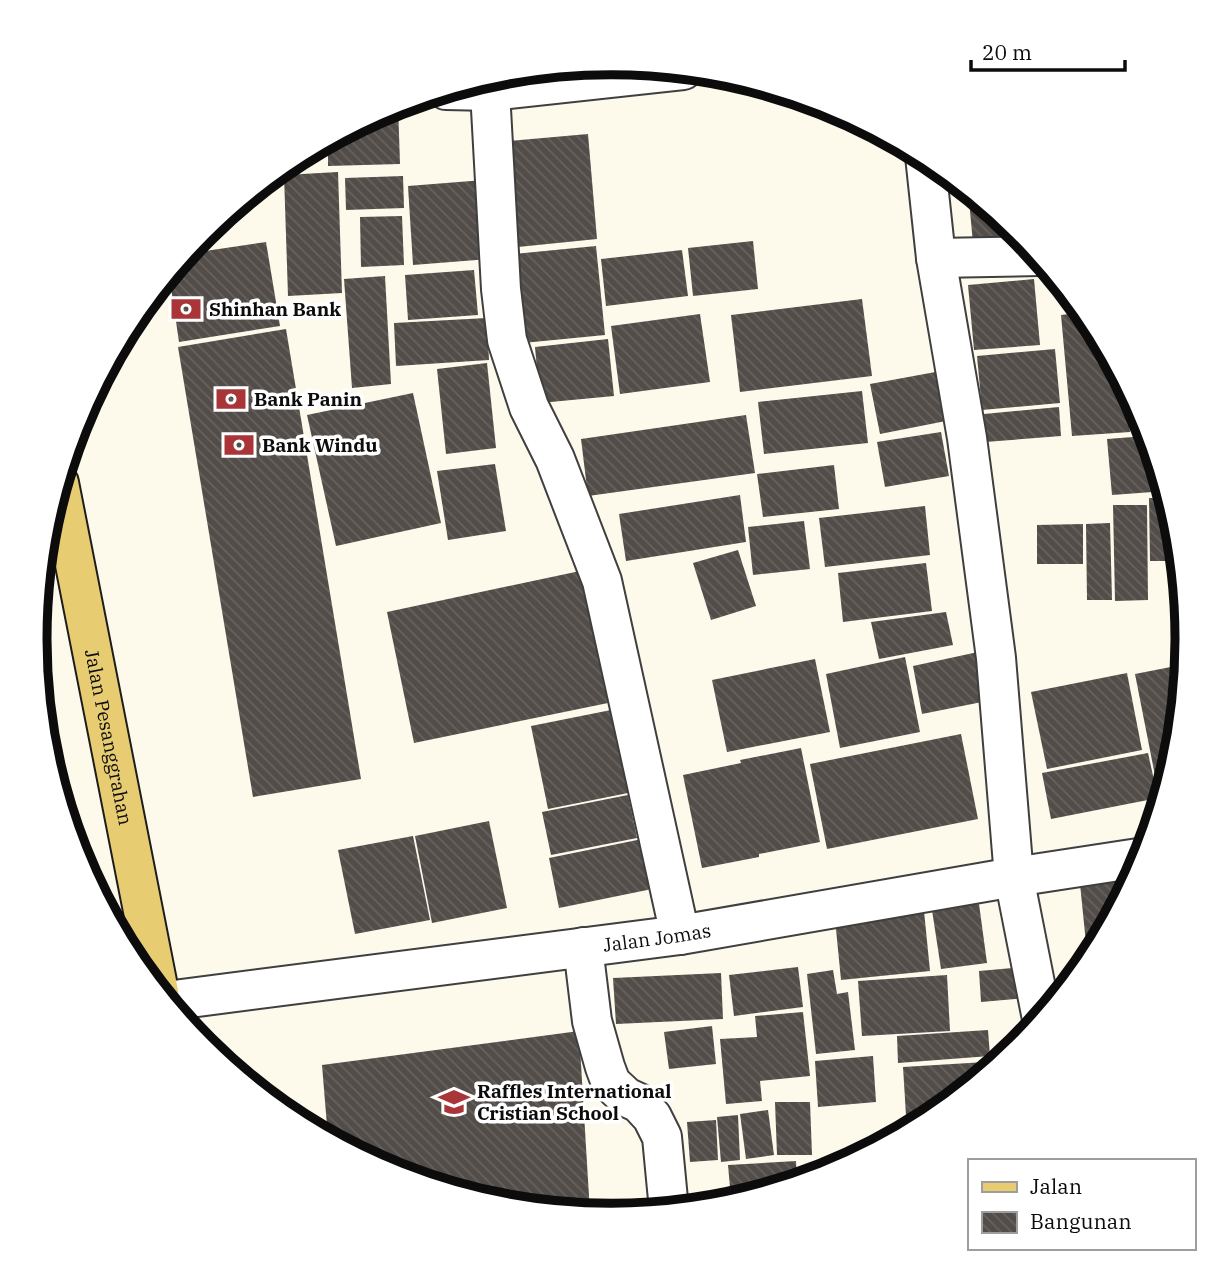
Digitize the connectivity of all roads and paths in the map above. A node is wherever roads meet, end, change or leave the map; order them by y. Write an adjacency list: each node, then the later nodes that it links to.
1 (627, 75): 3 (street)
2 (480, 91): 3 (street)
3 (490, 91): 10 (street)
4 (927, 171): 6 (street)
5 (1026, 256): 6 (street)
6 (936, 258): 9 (street)
7 (63, 505): 12 (main road, Jalan Pesanggrahan)
8 (1131, 859): 9 (street, Jalan Jomas)
9 (1014, 877): 10 (street, Jalan Jomas); 14 (street)
10 (680, 935): 11 (street, Jalan Jomas)
11 (583, 947): 13 (street, Jalan Jomas); 15 (street)
12 (154, 969)
13 (178, 999)
14 (1040, 1007)
15 (668, 1200)

